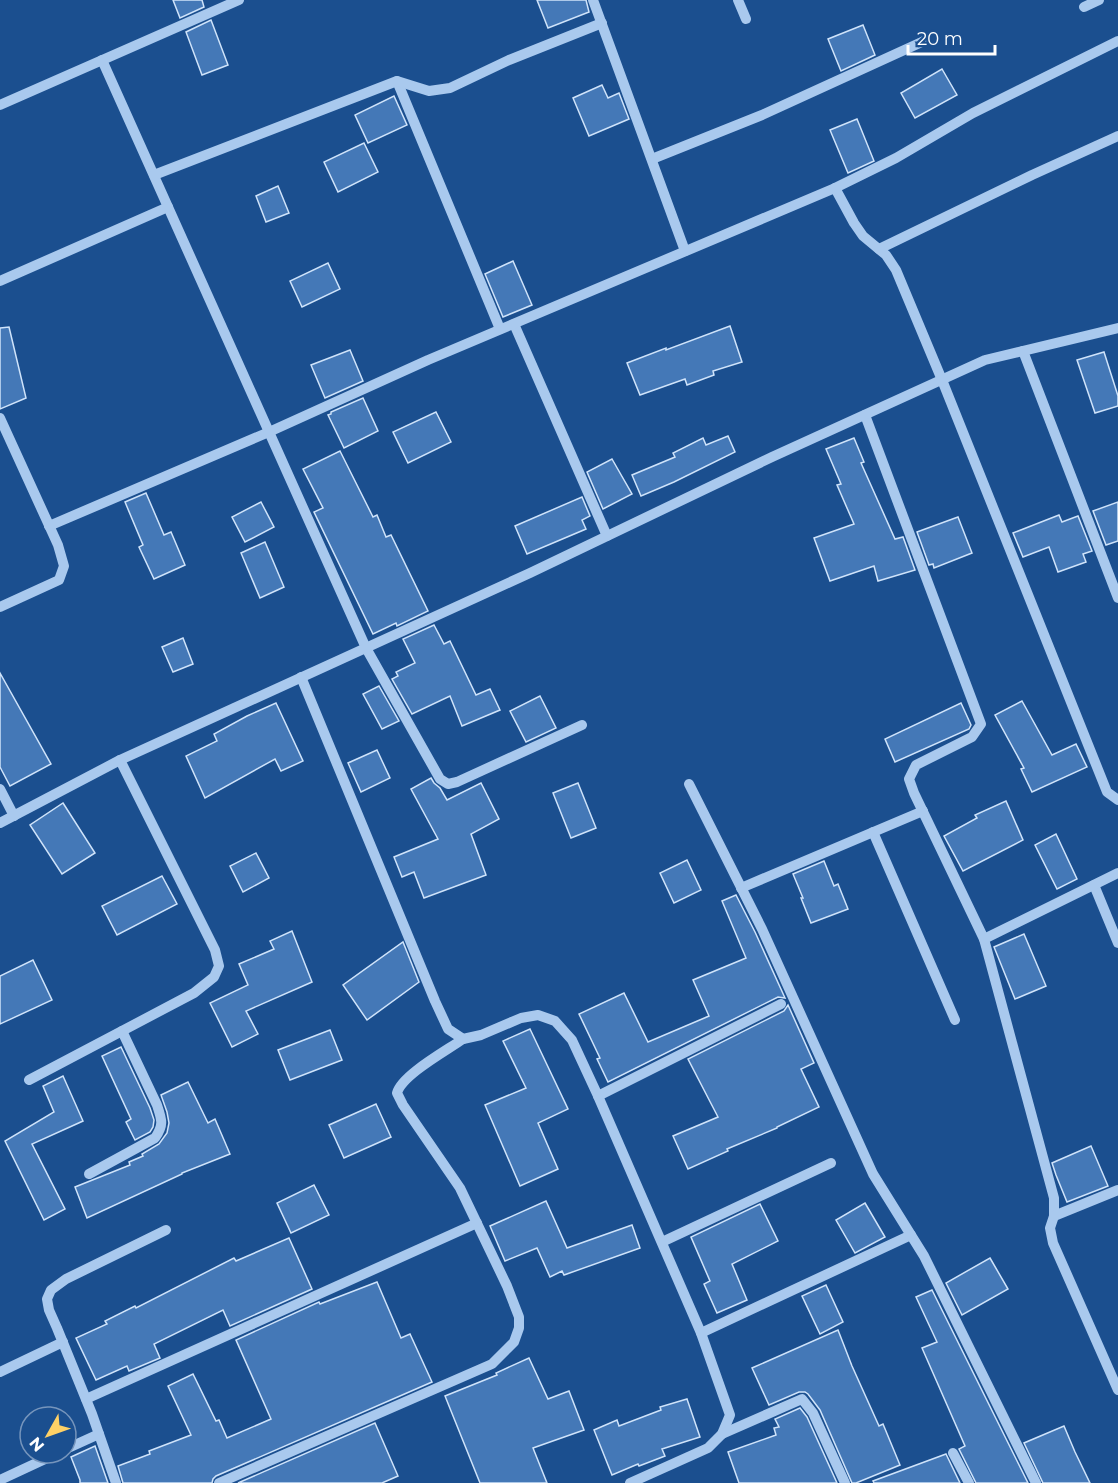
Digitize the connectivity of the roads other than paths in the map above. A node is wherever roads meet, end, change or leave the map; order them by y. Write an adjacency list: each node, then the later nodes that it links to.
1 (239, 0): 10 (street)
2 (593, 0): 7 (street)
3 (738, 0): 6 (street)
4 (1099, 0): 5 (street)
5 (1084, 7)
6 (746, 19)
7 (602, 23): 11 (street); 14 (street)
8 (924, 41): 14 (street)
9 (1118, 41): 16 (street)
10 (102, 60): 12 (street); 15 (street)
11 (397, 81): 15 (street); 23 (street)
12 (0, 105)
13 (1118, 135): 18 (street)
14 (652, 159): 19 (street)
15 (154, 175): 17 (street)
16 (835, 188): 18 (street); 19 (street)
17 (168, 207): 20 (street); 28 (street)
18 (879, 249): 25 (street)
19 (685, 251): 21 (street)
20 (0, 281)
21 (514, 324): 23 (street); 30 (street)
22 (1118, 328): 24 (street)
23 (500, 329): 28 (street)
24 (1023, 351): 25 (street); 31 (street)
25 (942, 380): 26 (street); 39 (street)
26 (864, 415): 30 (street); 40 (street)
27 (0, 418): 29 (street)
28 (269, 432): 29 (street); 33 (street)
29 (49, 526): 32 (street)
30 (607, 536): 33 (street)
31 (1118, 598)
32 (0, 607)
33 (366, 648): 34 (street); 35 (street)
34 (301, 677): 36 (street); 52 (street)
35 (582, 725)
36 (120, 760): 41 (street); 51 (street)
37 (689, 784): 46 (street)
38 (0, 789): 41 (street)
39 (1118, 800)
40 (923, 811): 43 (street); 47 (street)
41 (14, 816): 42 (street)
42 (0, 823)
43 (873, 832): 46 (street); 50 (street)
44 (1118, 873): 45 (street)
45 (1094, 885): 47 (street); 48 (street)
46 (741, 888): 61 (street)
47 (984, 939): 58 (street)
48 (1118, 943)
49 (781, 1004): 54 (street)
50 (955, 1020)
51 (122, 1031): 53 (street); 56 (street)
52 (463, 1039): 54 (street); 59 (street)
53 (29, 1080)
54 (598, 1096): 62 (street)
55 (831, 1163): 62 (street)
56 (89, 1174)
57 (1118, 1190): 58 (street)
58 (1054, 1216): 66 (street)
59 (477, 1223): 67 (street); 76 (street)
60 (166, 1230): 64 (street)
61 (911, 1235): 63 (street); 79 (street)
62 (662, 1242): 63 (street)
63 (701, 1333): 69 (street)
64 (63, 1342): 65 (street); 67 (street)
65 (0, 1372)
66 (1118, 1390)
67 (86, 1399): 68 (street)
68 (99, 1434): 70 (street); 75 (street)
69 (722, 1434): 74 (street); 77 (street)
70 (78, 1444)
71 (953, 1453): 78 (street)
72 (32, 1465): 73 (street)
73 (0, 1480)
74 (840, 1482)
75 (116, 1483)
76 (219, 1483)
77 (630, 1483)
78 (969, 1483)
79 (1036, 1483)

